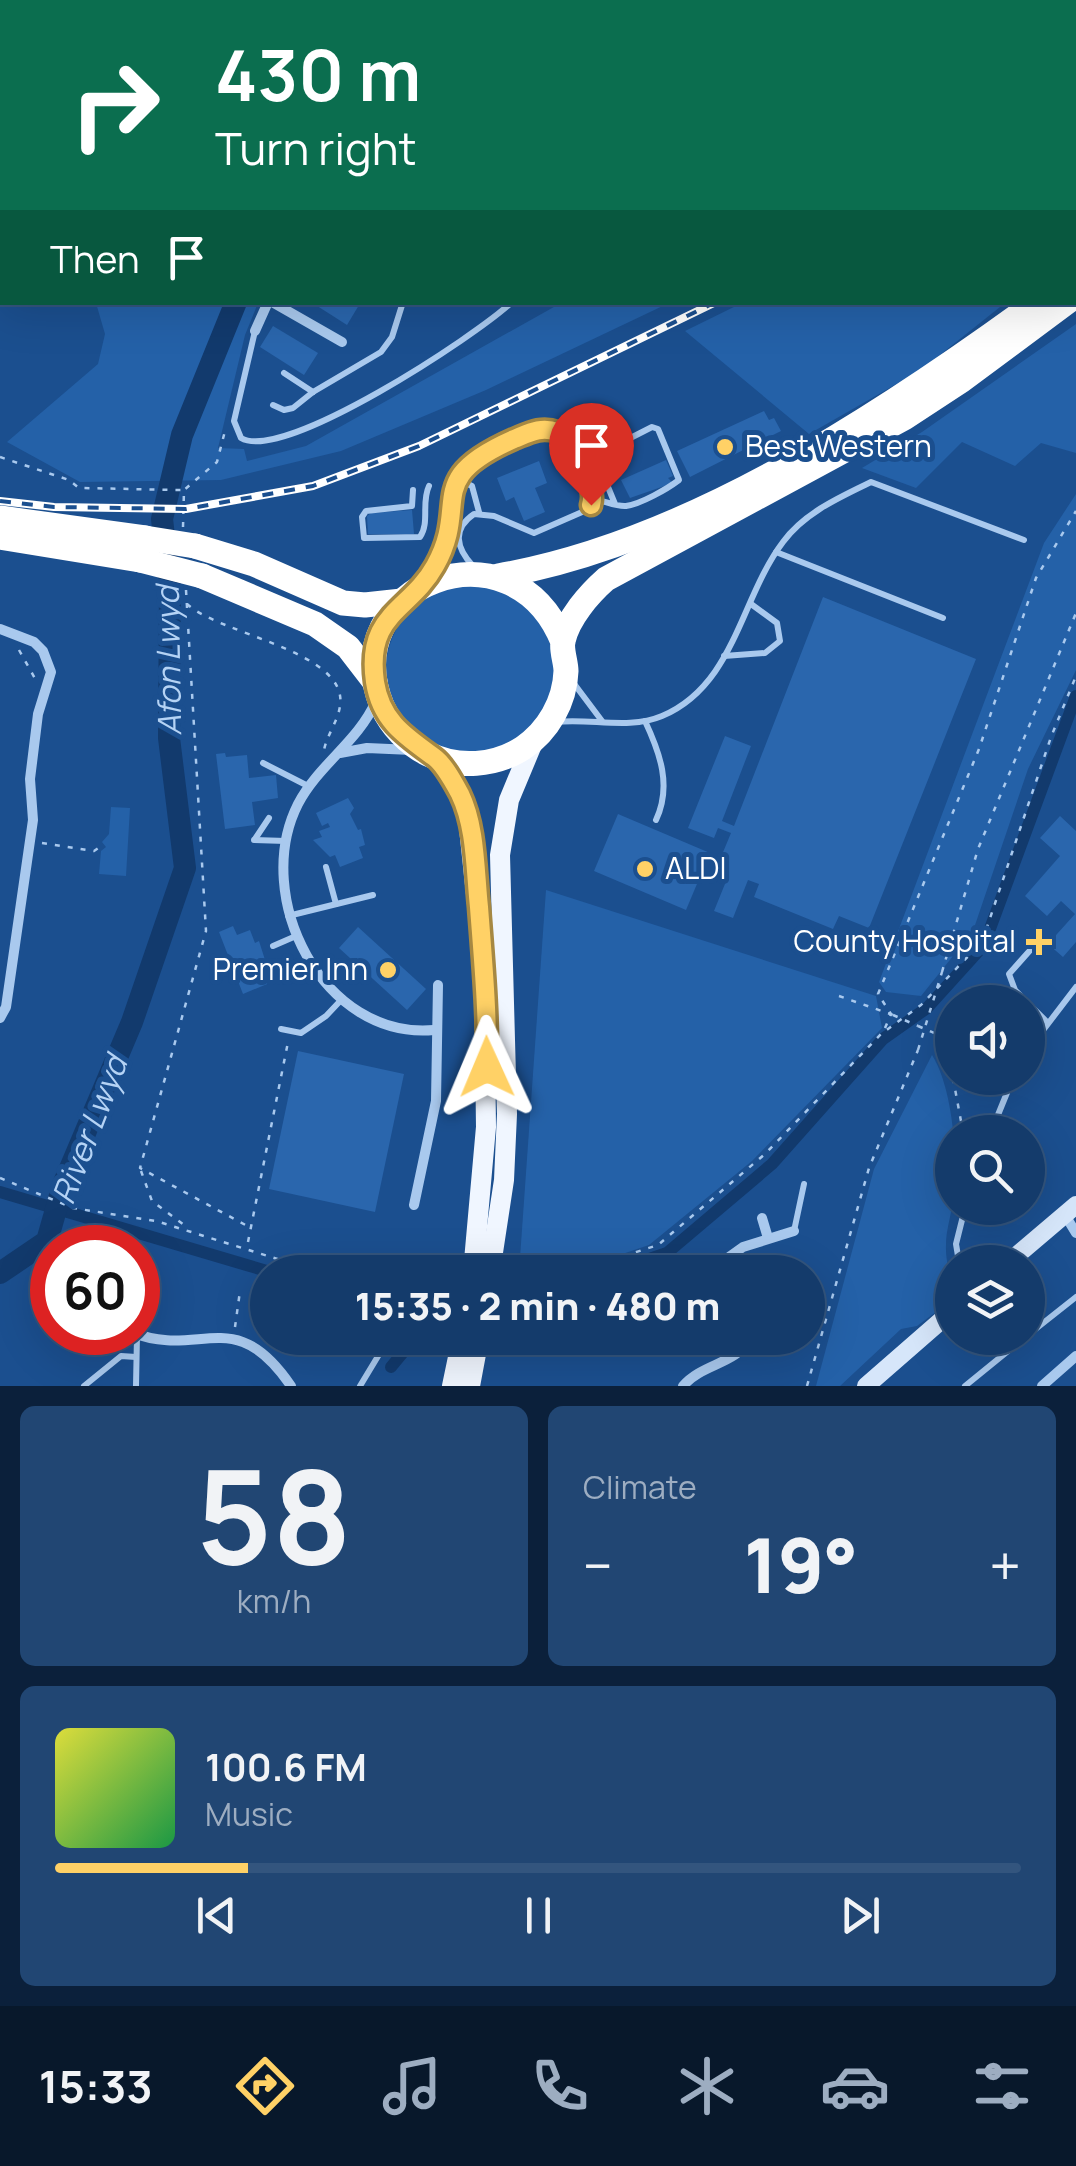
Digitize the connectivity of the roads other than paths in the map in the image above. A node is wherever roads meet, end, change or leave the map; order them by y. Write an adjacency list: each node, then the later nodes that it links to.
1 (269, 305): 7 (street)
2 (275, 305): 8 (street)
3 (401, 305): 10 (lane)
4 (508, 305): 7 (lane)
5 (1034, 305): 23 (highway)
6 (1063, 305): 28 (highway)
7 (256, 331)
8 (342, 342)
9 (284, 372): 10 (lane)
10 (313, 392): 11 (lane)
11 (274, 405)
12 (457, 479): 15 (lane); 17 (lane); 24 (lane)
13 (430, 486): 14 (lane)
14 (413, 490)
15 (593, 499): 16 (lane); 17 (lane)
16 (614, 504): 16 (lane)
17 (479, 512): 23 (lane)
18 (0, 518): 21 (highway)
19 (0, 537): 21 (highway)
20 (1024, 540): 22 (lane)
21 (142, 549): 24 (highway, bridge); 31 (highway, bridge)
22 (776, 552): 25 (lane); 26 (lane)
23 (490, 575): 24 (highway); 28 (highway)
24 (411, 594): 31 (highway)
25 (750, 604): 29 (lane); 29 (lane)
26 (944, 618)
27 (0, 629): 47 (street)
28 (562, 642): 30 (highway)
29 (724, 656): 32 (lane)
30 (566, 672): 33 (lane); 34 (highway)
31 (377, 689): 35 (street); 36 (highway)
32 (646, 720): 33 (lane); 40 (lane)
33 (602, 721): 34 (lane)
34 (542, 731): 36 (highway); 68 (main road)
35 (338, 753): 36 (street); 38 (street)
36 (428, 754): 67 (main road)
37 (262, 763): 38 (lane)
38 (309, 787): 41 (street)
39 (268, 818): 41 (lane)
40 (656, 820)
41 (287, 841): 45 (street)
42 (326, 867): 44 (lane)
43 (373, 895): 44 (lane)
44 (336, 904): 45 (lane)
45 (288, 916): 48 (street)
46 (0, 924): 47 (street)
47 (16, 926): 54 (street)
48 (296, 936): 49 (lane); 53 (street)
49 (273, 946)
50 (1033, 947): 55 (lane)
51 (438, 986): 58 (street)
52 (1076, 988): 55 (lane)
53 (344, 998): 57 (lane); 58 (street)
54 (0, 1018)
55 (1047, 1022): 56 (lane)
56 (1045, 1025)
57 (281, 1029)
58 (434, 1030): 60 (street)
59 (804, 1184): 63 (lane)
60 (414, 1205)
61 (1071, 1210): 64 (street); 66 (street)
62 (762, 1218): 65 (street)
63 (794, 1231): 65 (street)
64 (1076, 1232)
65 (768, 1238): 69 (street)
66 (1030, 1245)
67 (474, 1255)
68 (493, 1255)
69 (734, 1255)
70 (1076, 1297): 71 (lane)
71 (1045, 1321)
72 (935, 1326): 89 (street)
73 (160, 1341): 84 (street)
74 (379, 1355): 85 (lane)
75 (465, 1355): 81 (main road)
76 (470, 1355): 81 (main road)
77 (736, 1355): 88 (street)
78 (1003, 1355): 90 (lane)
79 (1076, 1356): 91 (street)
80 (136, 1357): 82 (lane); 83 (lane)
81 (466, 1363): 86 (main road); 87 (main road)
82 (84, 1386)
83 (136, 1386)
84 (290, 1386)
85 (360, 1386)
86 (452, 1386)
87 (470, 1386)
88 (683, 1386)
89 (866, 1386)
90 (965, 1386)
91 (1042, 1386)

